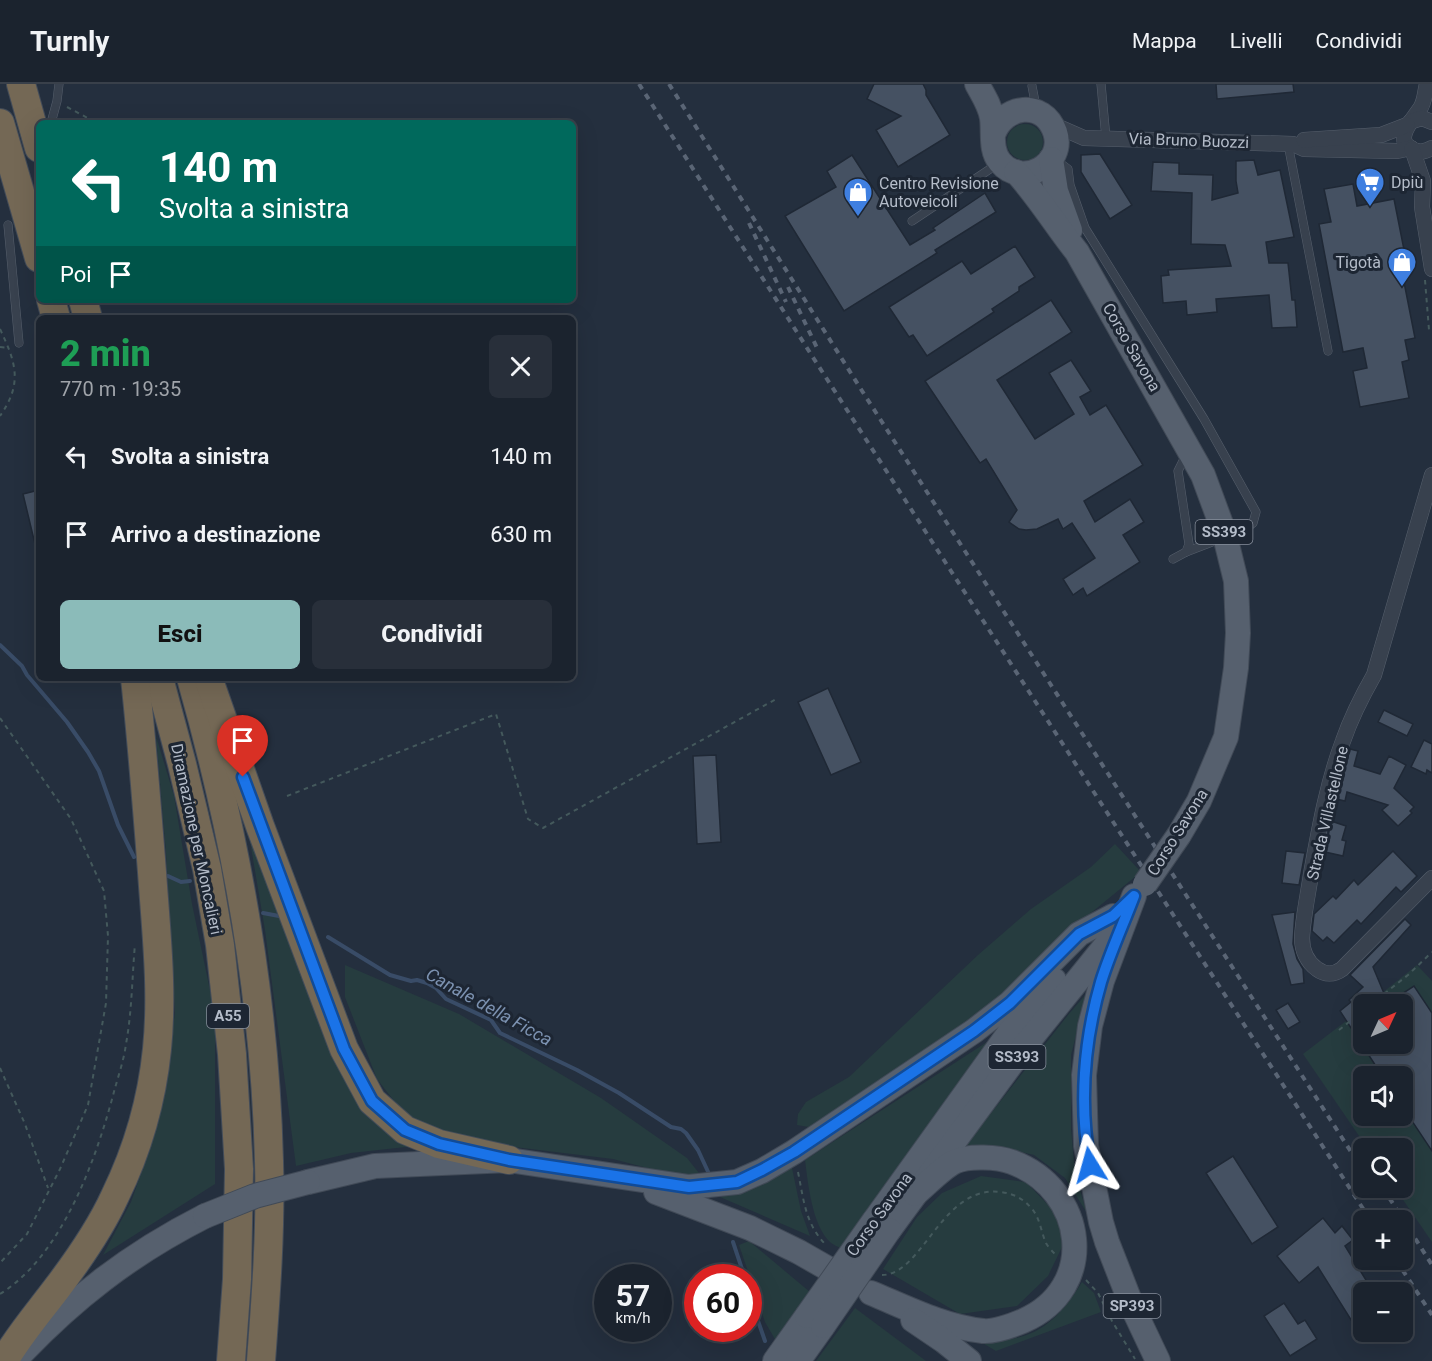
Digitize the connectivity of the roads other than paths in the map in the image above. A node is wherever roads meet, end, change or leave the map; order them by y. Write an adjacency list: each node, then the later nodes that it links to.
1 (21, 84): 14 (highway)
2 (59, 84): 9 (lane)
3 (977, 84): 13 (main road)
4 (993, 84): 8 (main road)
5 (1101, 84): 16 (lane)
6 (1427, 84): 12 (street)
7 (1032, 86): 8 (lane)
8 (1038, 115): 13 (main road); 15 (street, Via Bruno Buozzi); 20 (main road)
9 (52, 120)
10 (1432, 122): 12 (street, Via Bruno Buozzi)
11 (0, 123): 25 (highway)
12 (1409, 123): 17 (street, Via Bruno Buozzi); 19 (street)
13 (993, 135): 21 (main road)
14 (36, 137)
15 (1084, 138): 16 (street, Via Bruno Buozzi); 20 (street, Via Bruno Buozzi)
16 (1106, 138): 17 (street, Via Bruno Buozzi)
17 (1291, 144): 19 (street, Via Bruno Buozzi); 29 (lane)
18 (1432, 148): 19 (street, Via Bruno Buozzi)
19 (1412, 149): 22 (street)
20 (1053, 156): 21 (main road); 26 (main road, Corso Savona / SS393)
21 (1008, 167): 23 (lane); 26 (main road, Corso Savona / SS393)
22 (1428, 183): 27 (street)
23 (912, 221)
24 (8, 225): 28 (lane)
25 (36, 248)
26 (1091, 263): 30 (main road, Corso Savona / SS393); 32 (lane)
27 (1432, 269)
28 (20, 343)
29 (1328, 351)
30 (1189, 448): 34 (lane); 41 (main road, Corso Savona / SS393, bridge)
31 (1432, 475): 40 (street, Strada Villastellone)
32 (1238, 536)
33 (1212, 542): 34 (lane)
34 (1186, 552): 35 (lane)
35 (1173, 559)
36 (135, 681): 48 (highway)
37 (160, 681): 50 (highway, Diramazione per Moncalieri / A55)
38 (192, 681): 51 (highway, Diramazione per Moncalieri / A55)
39 (209, 681): 42 (highway)
40 (1432, 878)
41 (1118, 920): 43 (main road); 44 (main road, Corso Savona / SS393); 45 (main road, Corso Savona / SS393); 55 (main road, SP393)
42 (509, 1160): 43 (main road); 49 (main road, bridge)
43 (611, 1176): 46 (main road, Corso Savona)
44 (915, 1194): 45 (main road, Corso Savona / SS393); 46 (main road)
45 (882, 1225): 47 (main road, Corso Savona / SS393, bridge)
46 (871, 1293): 54 (main road, Corso Savona)
47 (815, 1321): 52 (main road, Corso Savona / SS393); 53 (main road, Corso Savona / SS393)
48 (4, 1361)
49 (14, 1361)
50 (231, 1361)
51 (261, 1361)
52 (775, 1361)
53 (798, 1361)
54 (969, 1361)
55 (1158, 1361)

